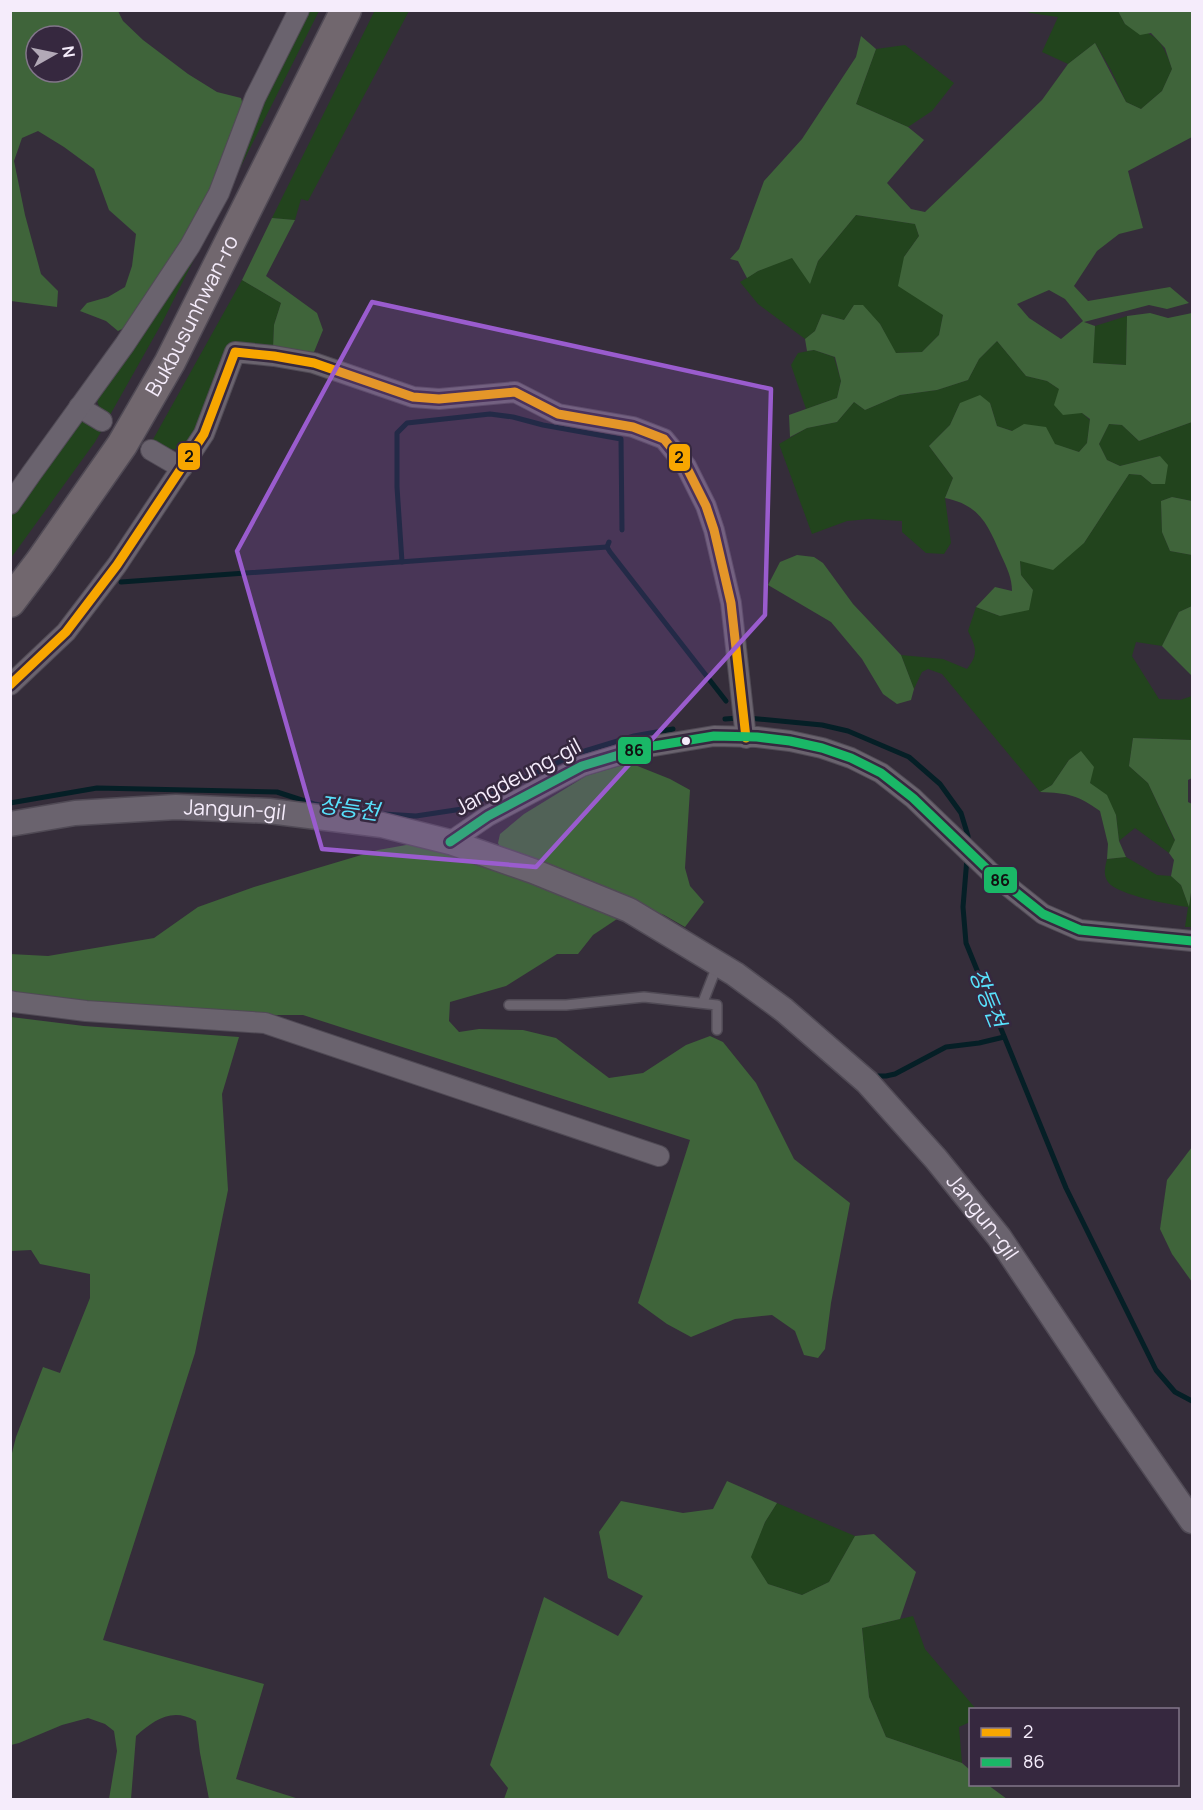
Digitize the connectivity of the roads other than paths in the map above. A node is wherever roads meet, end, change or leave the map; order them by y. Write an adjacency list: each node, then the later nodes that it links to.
1 (299, 10): 3 (street)
2 (346, 10): 8 (main road, Bukbusunhwan-ro)
3 (79, 407): 4 (street); 7 (street)
4 (102, 421)
5 (152, 450): 6 (street)
6 (182, 468): 9 (street); 10 (street)
7 (10, 504)
8 (10, 602)
9 (10, 685)
10 (745, 724): 12 (street, Jangdeung-gil); 13 (street, Jangdeung-gil)
11 (10, 824): 12 (street, Jangun-gil)
12 (450, 842): 14 (street, Jangun-gil)
13 (1192, 941)
14 (718, 964): 16 (lane); 20 (street, Jangun-gil)
15 (10, 1001): 19 (street)
16 (703, 1002): 17 (lane); 18 (lane)
17 (509, 1005)
18 (717, 1030)
19 (659, 1156)
20 (1192, 1521)

